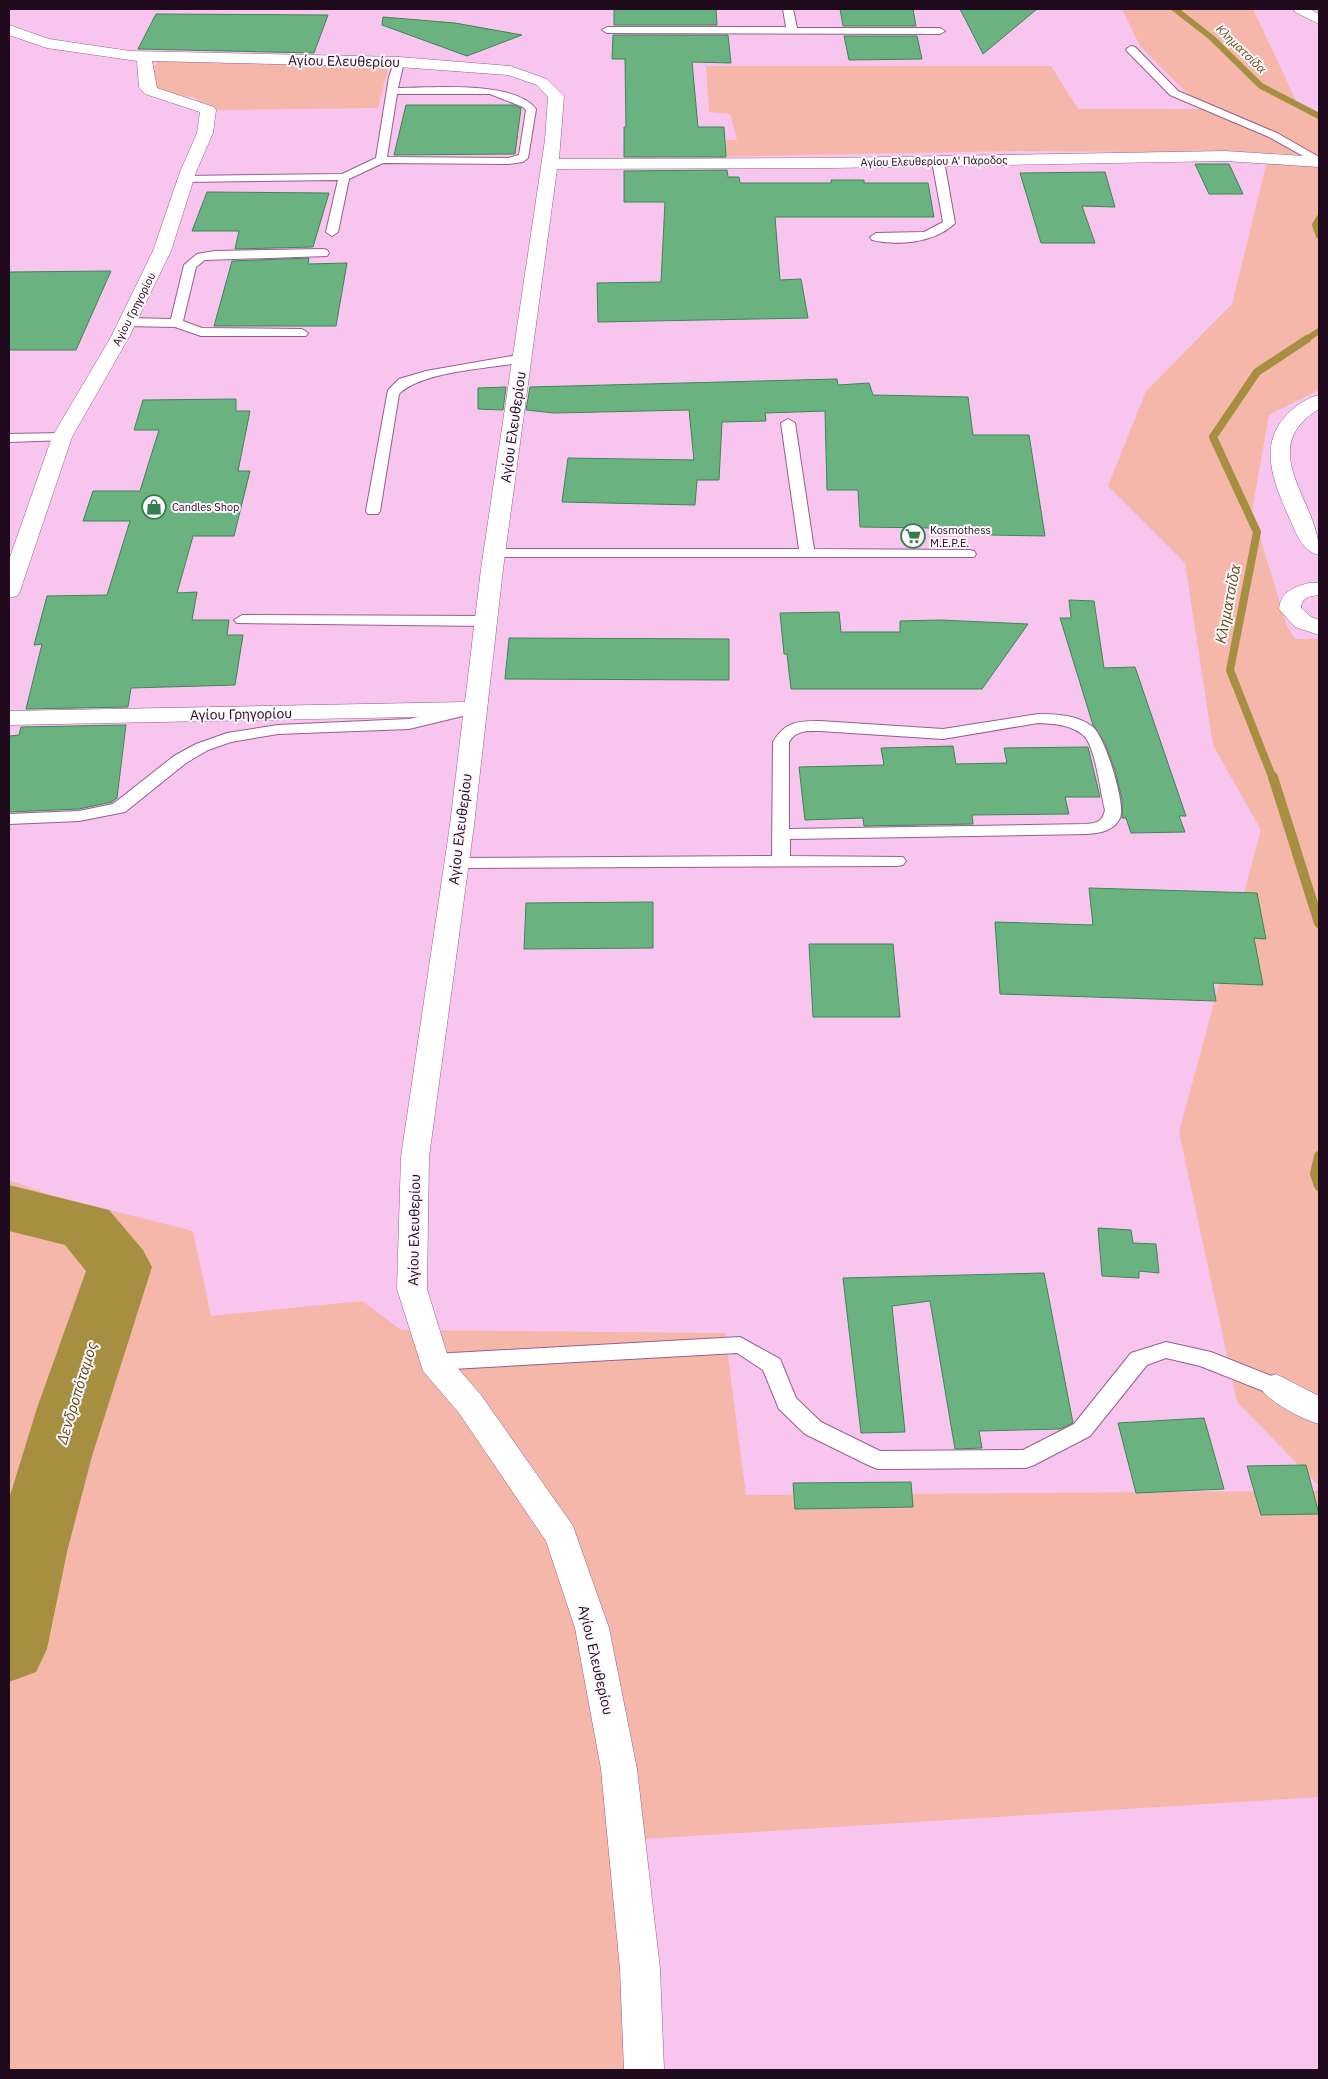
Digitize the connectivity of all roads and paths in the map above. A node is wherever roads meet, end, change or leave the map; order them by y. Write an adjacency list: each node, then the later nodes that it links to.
1 (788, 9): 6 (lane)
2 (1300, 9): 3 (street)
3 (1319, 20)
4 (9, 29): 9 (street, Αγίου Ελευθερίου)
5 (607, 30): 6 (lane)
6 (792, 30): 7 (lane)
7 (940, 31)
8 (1131, 49): 14 (lane)
9 (144, 57): 10 (street, Αγίου Ελευθερίου); 17 (street, Αγίου Γρηγορίου)
10 (399, 62): 11 (lane); 15 (street, Αγίου Ελευθερίου)
11 (392, 91): 12 (lane); 12 (lane)
12 (381, 160): 16 (lane)
13 (938, 162): 14 (street, Αγίου Ελευθερίου Α' Πάροδος); 15 (street, Αγίου Ελευθερίου Α' Πάροδος); 19 (lane)
14 (1319, 162)
15 (548, 164): 24 (street, Αγίου Ελευθερίου)
16 (344, 177): 17 (lane); 18 (lane)
17 (185, 179): 21 (street, Αγίου Γρηγορίου)
18 (332, 232)
19 (876, 237)
20 (323, 253): 22 (lane)
21 (128, 322): 22 (lane); 27 (street, Αγίου Γρηγορίου)
22 (176, 322): 23 (lane)
23 (302, 333)
24 (523, 358): 29 (lane); 31 (street, Αγίου Ελευθερίου)
25 (1319, 401): 30 (street)
26 (788, 424): 32 (lane)
27 (62, 437): 28 (lane); 35 (street, Αγίου Γρηγορίου)
28 (9, 438)
29 (373, 511)
30 (1319, 549)
31 (495, 553): 32 (lane); 37 (street, Αγίου Ελευθερίου)
32 (807, 554): 33 (lane)
33 (969, 554)
34 (1319, 589): 38 (street)
35 (9, 591)
36 (242, 620): 37 (lane)
37 (486, 621): 39 (street, Αγίου Ελευθερίου)
38 (1319, 628)
39 (474, 709): 40 (street, Αγίου Γρηγορίου); 41 (lane); 45 (street, Αγίου Ελευθερίου)
40 (9, 718)
41 (9, 818)
42 (781, 834): 42 (lane); 43 (lane)
43 (781, 862): 44 (lane); 45 (lane)
44 (897, 862)
45 (457, 863): 46 (street, Αγίου Ελευθερίου)
46 (434, 1362): 47 (lane); 49 (street, Αγίου Ελευθερίου)
47 (1276, 1388): 48 (street)
48 (1319, 1411)
49 (644, 2070)

